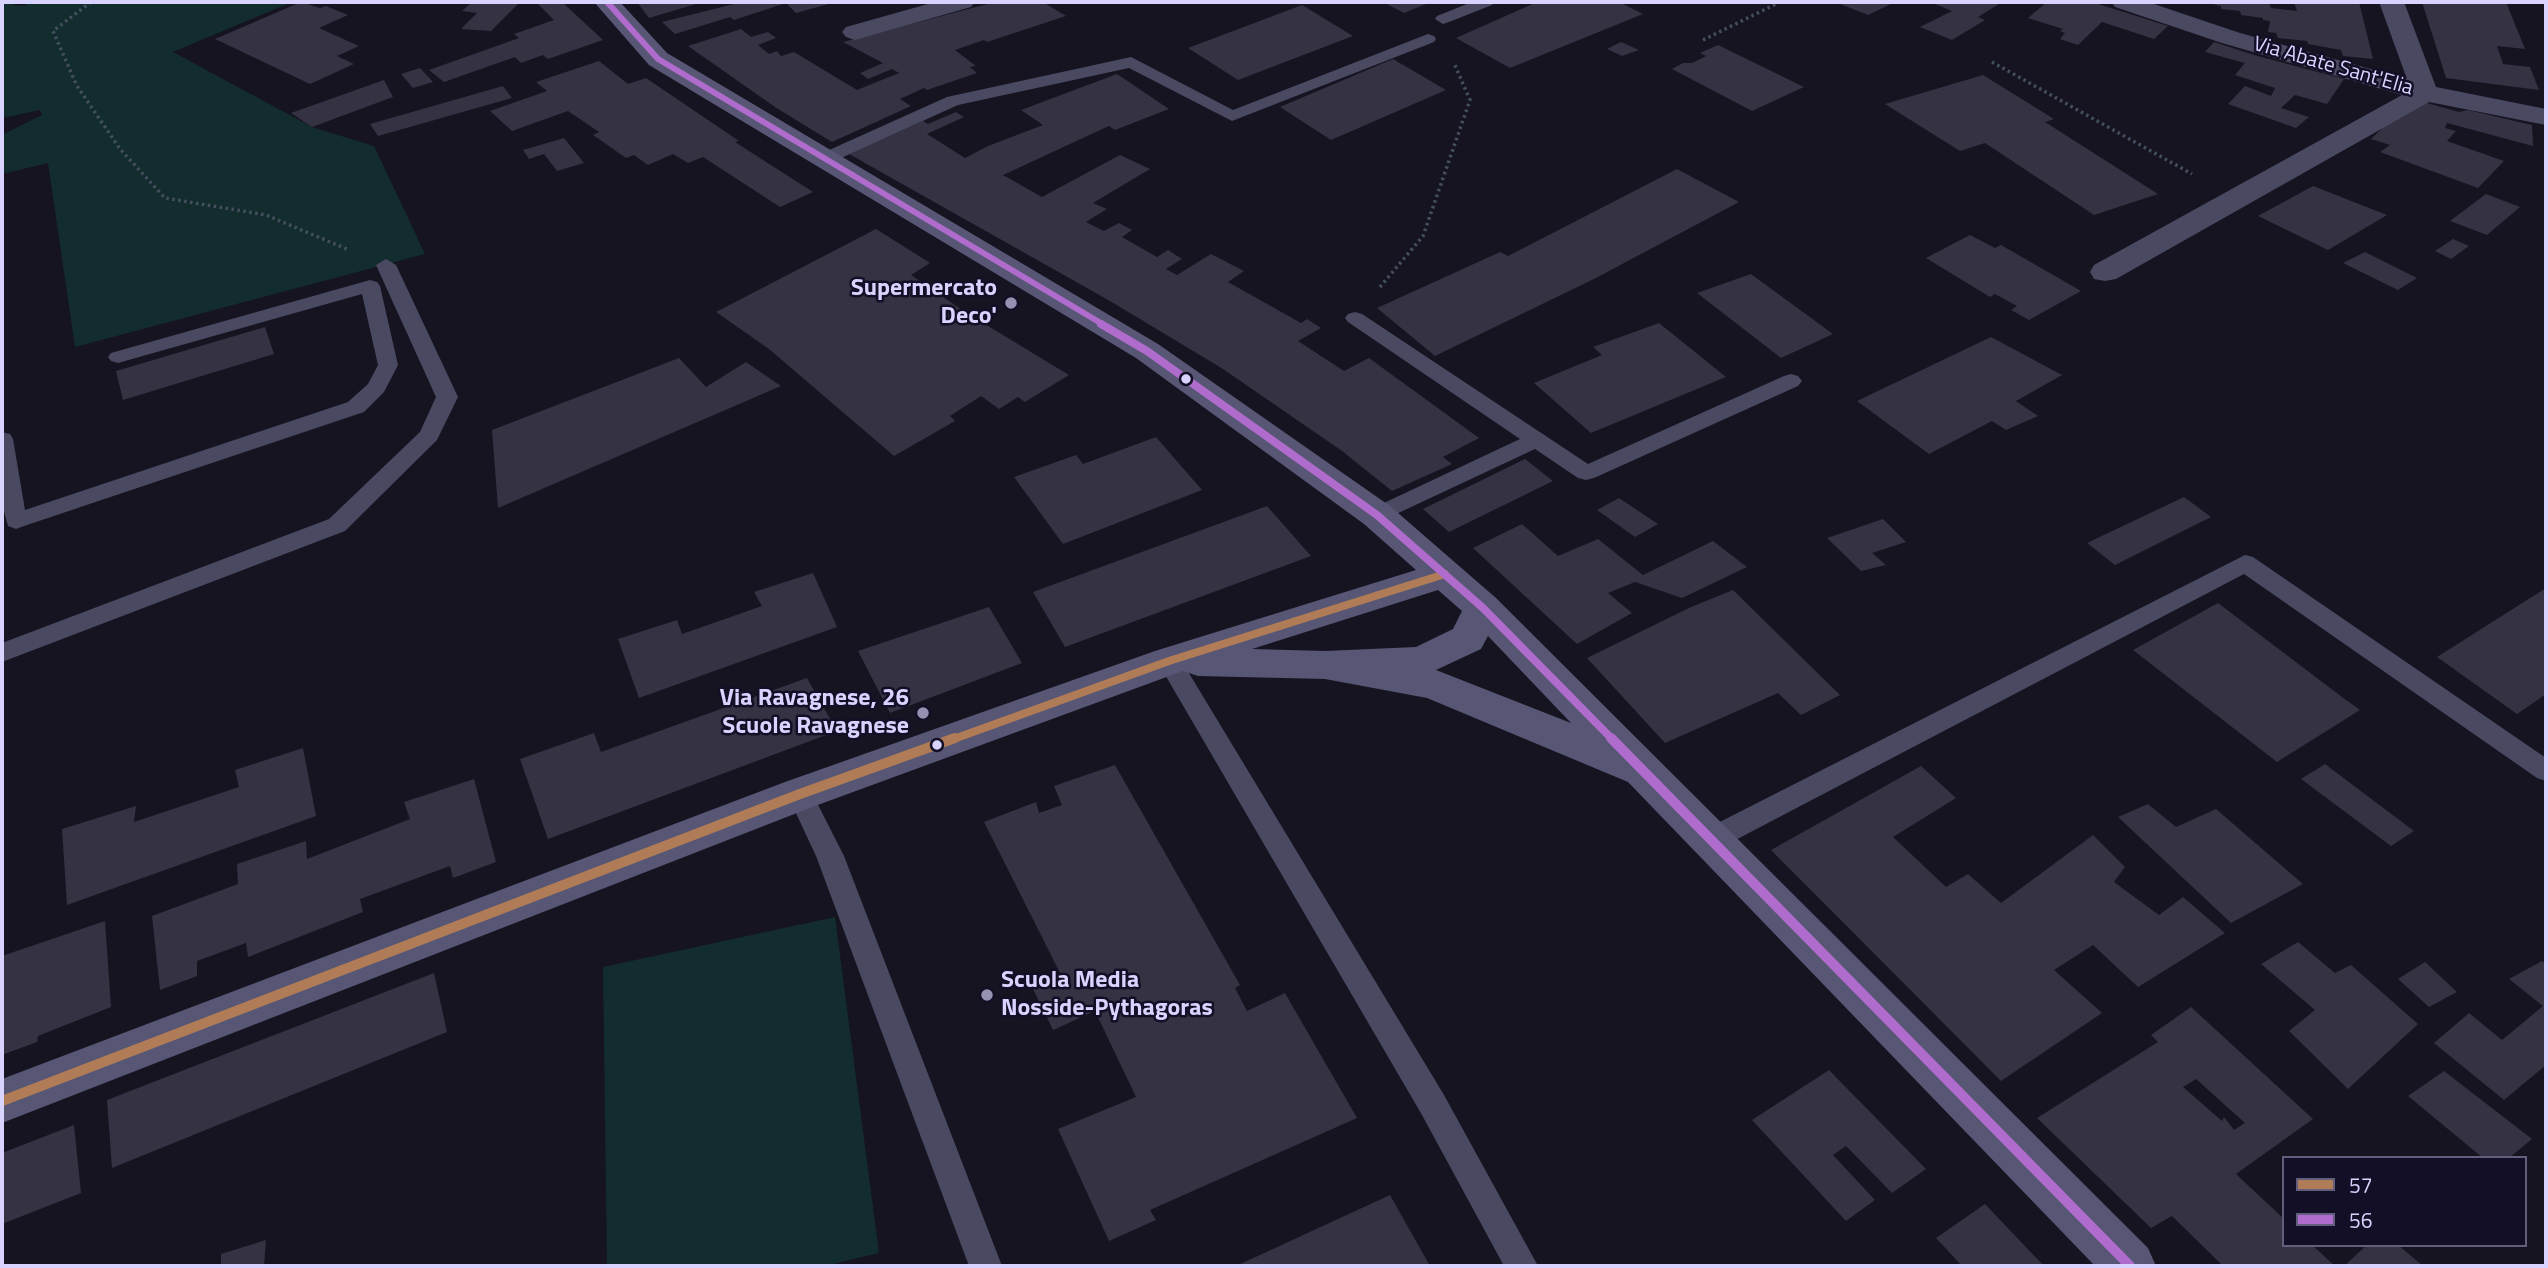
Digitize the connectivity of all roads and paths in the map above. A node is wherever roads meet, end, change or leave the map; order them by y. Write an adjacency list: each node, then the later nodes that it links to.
1 (91, 2): 17 (path)
2 (607, 2): 15 (main road)
3 (962, 2): 9 (street)
4 (1486, 2): 8 (lane)
5 (1780, 2): 11 (path)
6 (2124, 2): 13 (street, Via Abate Sant'Elia)
7 (2392, 2): 13 (street)
8 (1443, 19)
9 (855, 32)
10 (1428, 39): 15 (lane); 19 (path)
11 (1703, 40)
12 (1992, 62): 16 (path)
13 (2425, 93): 14 (street, Via Abate Sant'Elia); 16 (street)
14 (2546, 117)
15 (824, 159): 24 (main road)
16 (2236, 199): 18 (street)
17 (386, 265): 27 (lane)
18 (2105, 272)
19 (1355, 318): 23 (lane)
20 (118, 357): 22 (lane)
21 (1791, 382): 23 (lane)
22 (2, 439)
23 (1538, 439): 24 (lane)
24 (1377, 515): 25 (main road)
25 (1445, 573): 26 (main road); 28 (main road)
26 (1483, 608): 29 (main road); 31 (main road)
27 (2, 653)
28 (1169, 661): 29 (main road); 32 (main road); 36 (lane)
29 (1325, 665): 31 (main road)
30 (2546, 771): 33 (lane)
31 (1650, 777): 33 (main road)
32 (800, 794): 34 (main road); 35 (lane)
33 (1712, 839): 37 (main road)
34 (2, 1101)
35 (986, 1266)
36 (1522, 1266)
37 (2130, 1266)

